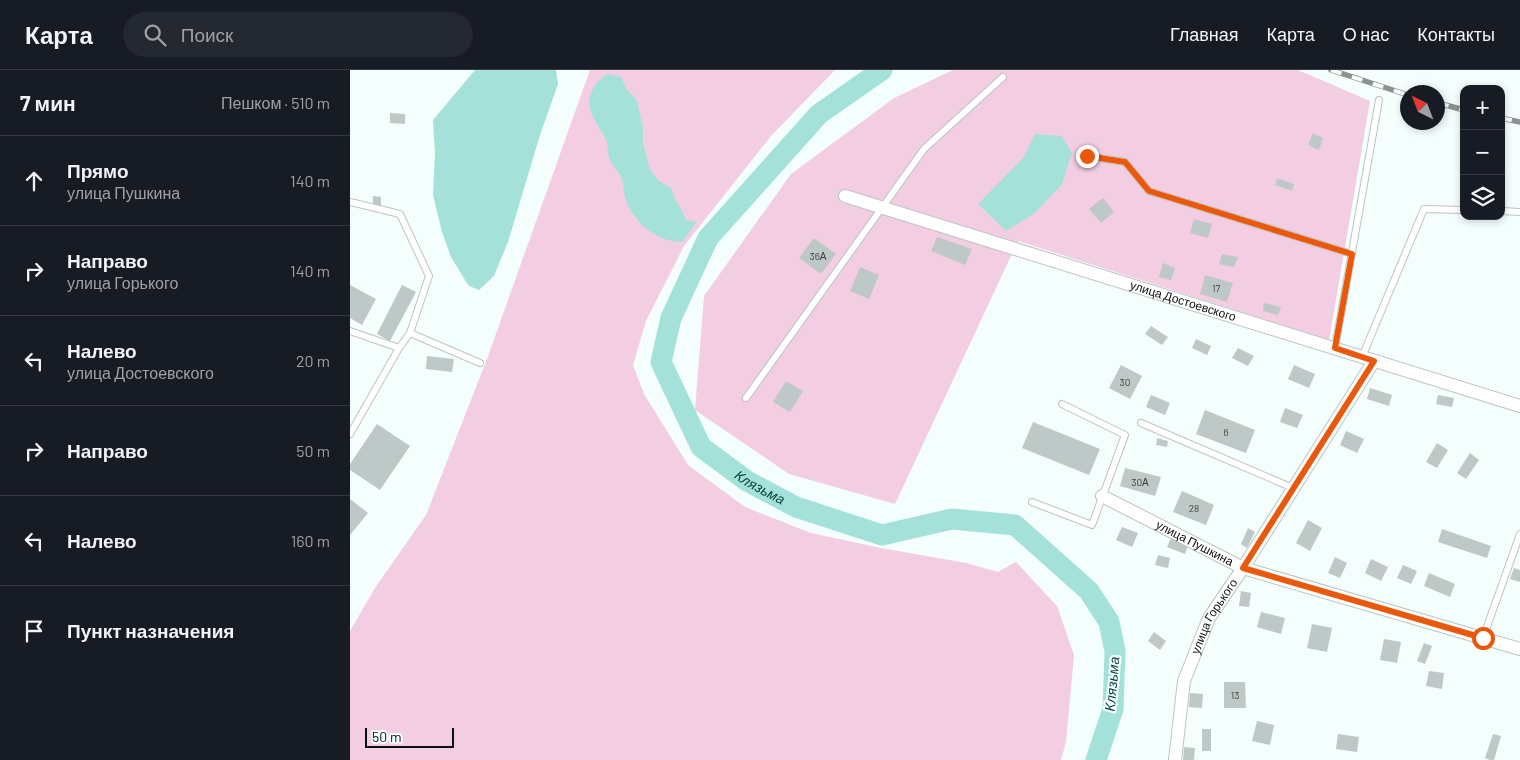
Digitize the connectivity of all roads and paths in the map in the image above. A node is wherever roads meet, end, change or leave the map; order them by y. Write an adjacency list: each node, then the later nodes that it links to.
1 (1002, 77): 6 (lane)
2 (1379, 100): 10 (lane)
3 (1087, 156): 10 (lane)
4 (845, 196): 6 (street, улица Достоевского)
5 (350, 202): 12 (lane)
6 (881, 207): 14 (street, улица Достоевского); 17 (lane)
7 (1460, 210): 15 (lane)
8 (1505, 211): 9 (lane)
9 (1520, 212)
10 (1352, 254): 14 (lane)
11 (350, 331): 13 (lane)
12 (410, 333): 13 (lane); 16 (lane)
13 (399, 348): 21 (lane)
14 (1335, 348): 15 (street, улица Достоевского)
15 (1368, 359): 19 (street, улица Достоевского); 22 (street, улица Горького)
16 (480, 363)
17 (746, 398)
18 (1062, 404): 23 (lane)
19 (1520, 406)
20 (1141, 423): 22 (lane)
21 (350, 434)
22 (1293, 488): 26 (street, улица Горького)
23 (1102, 496): 24 (lane); 26 (street, улица Пушкина)
24 (1032, 502)
25 (1520, 534): 27 (lane)
26 (1243, 568): 27 (street, улица Пушкина); 29 (street, улица Горького)
27 (1483, 638): 28 (street, улица Пушкина)
28 (1520, 649)
29 (1176, 760)

